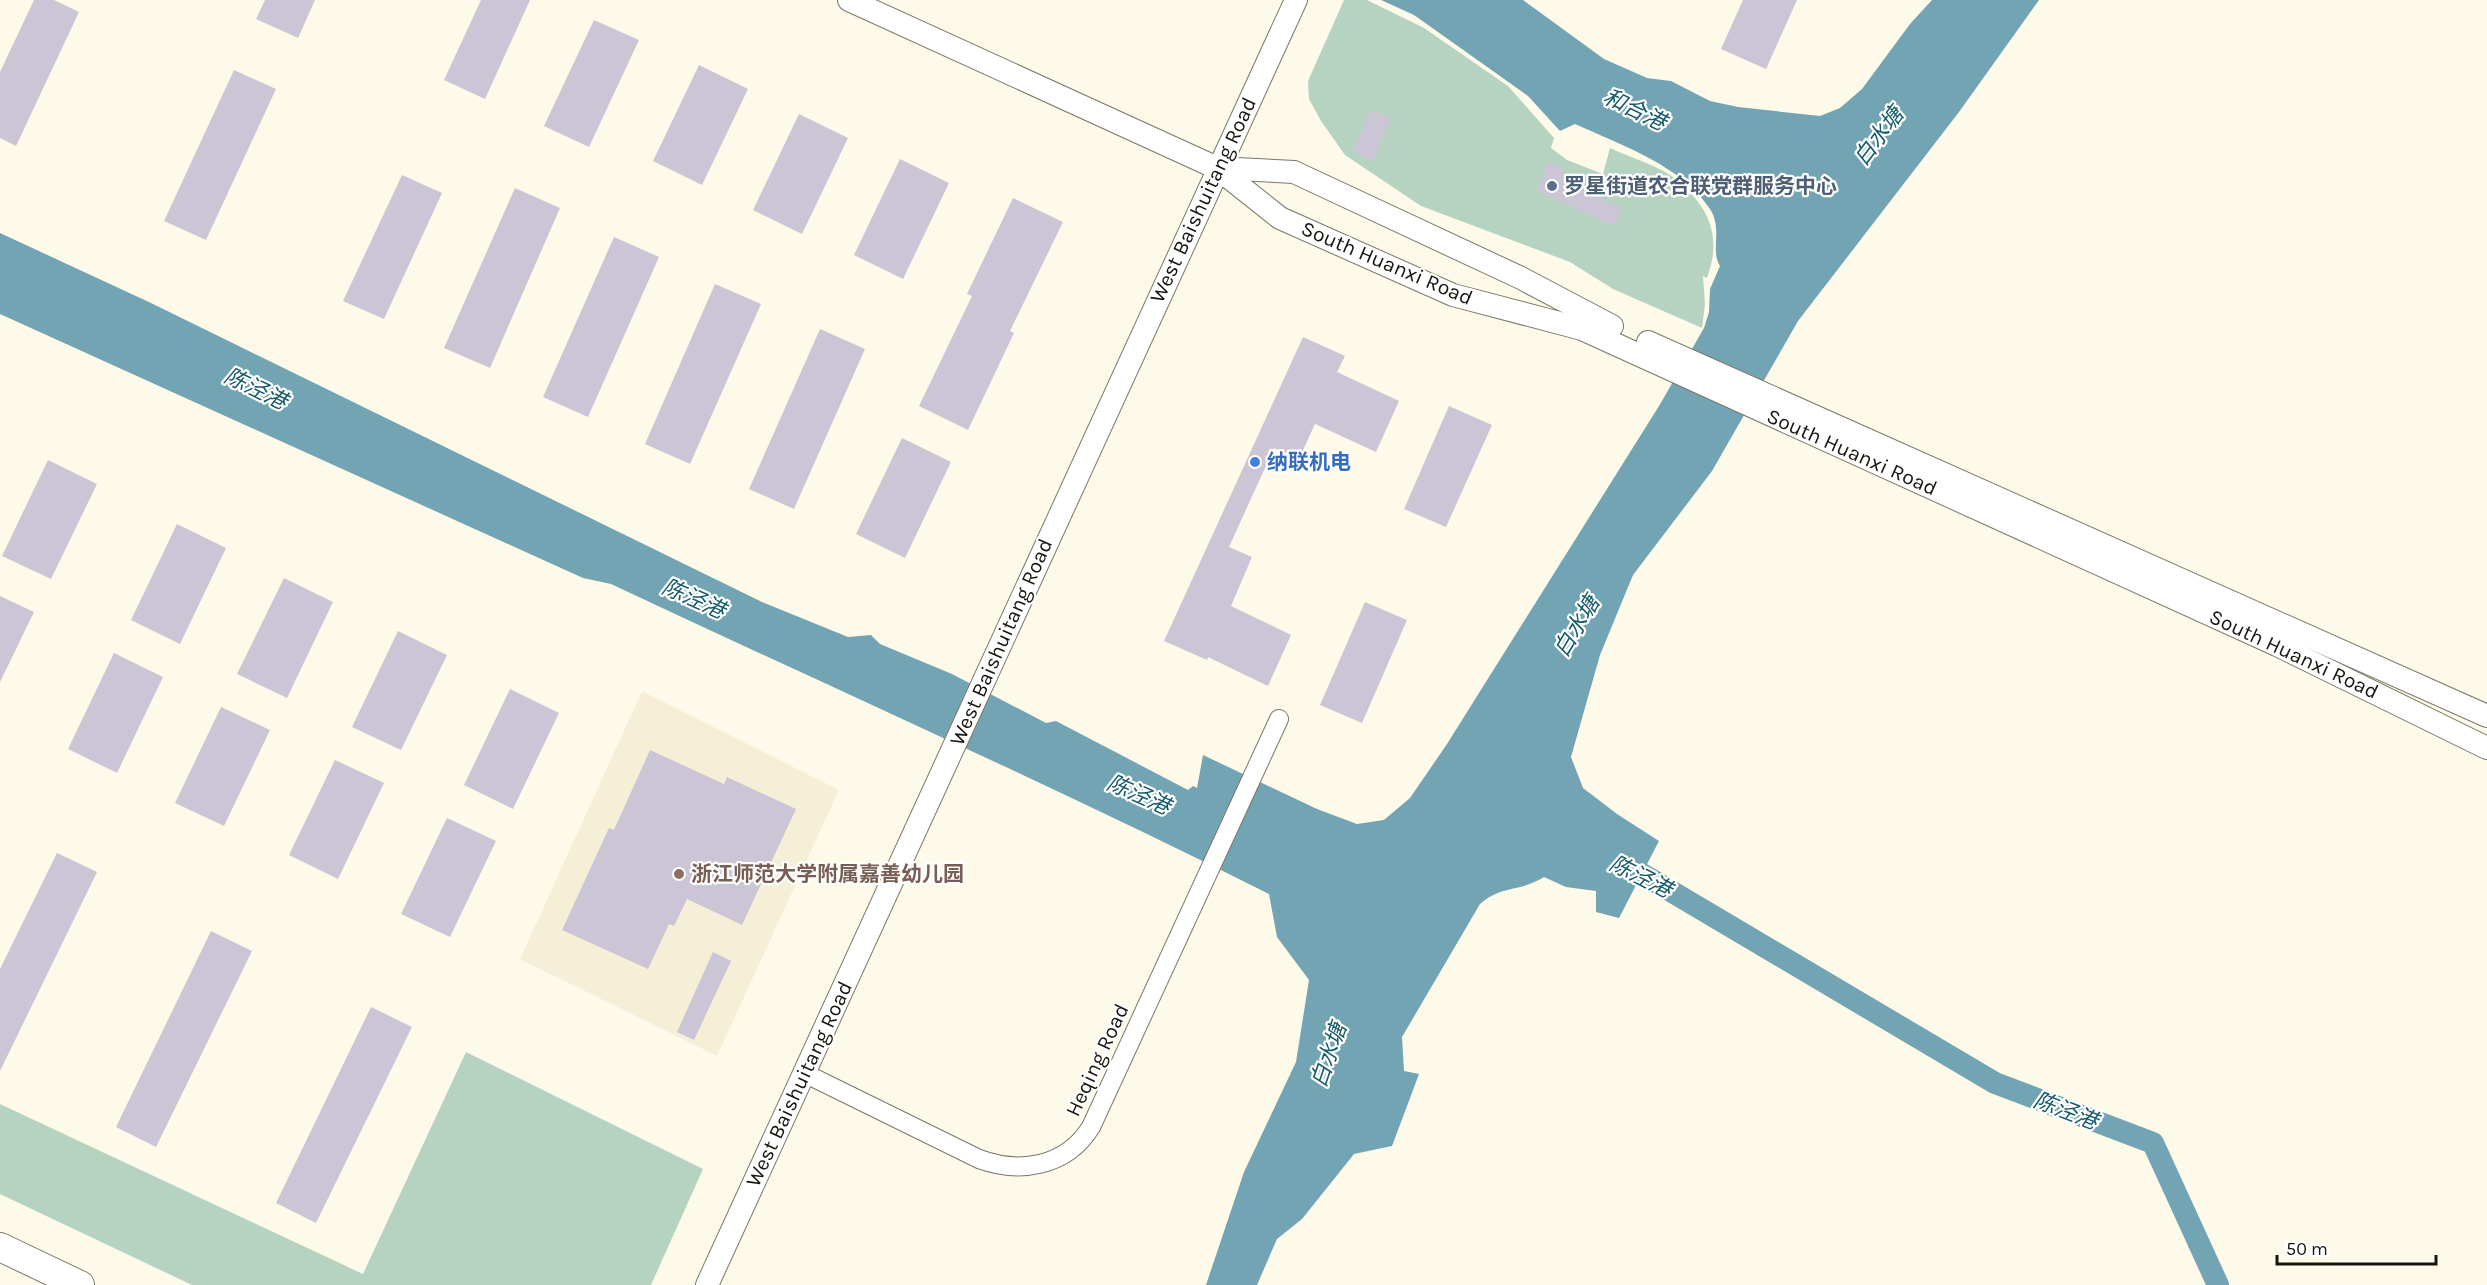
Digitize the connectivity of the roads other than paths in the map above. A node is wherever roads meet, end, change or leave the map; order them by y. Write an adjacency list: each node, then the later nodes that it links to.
1 (849, 0): 3 (street, South Huanxi Road)
2 (1296, 0): 3 (street, West Baishuitang Road)
3 (1217, 168): 4 (street, South Huanxi Road); 4 (street, South Huanxi Road); 9 (street, West Baishuitang Road)
4 (1586, 322): 5 (street, South Huanxi Road)
5 (1825, 430): 6 (street, South Huanxi Road); 8 (street, South Huanxi Road)
6 (2487, 716)
7 (1279, 719): 9 (street, Heqing Road)
8 (2487, 748)
9 (804, 1073): 12 (street, West Baishuitang Road)
10 (0, 1247): 11 (main road)
11 (80, 1285)
12 (707, 1285)

